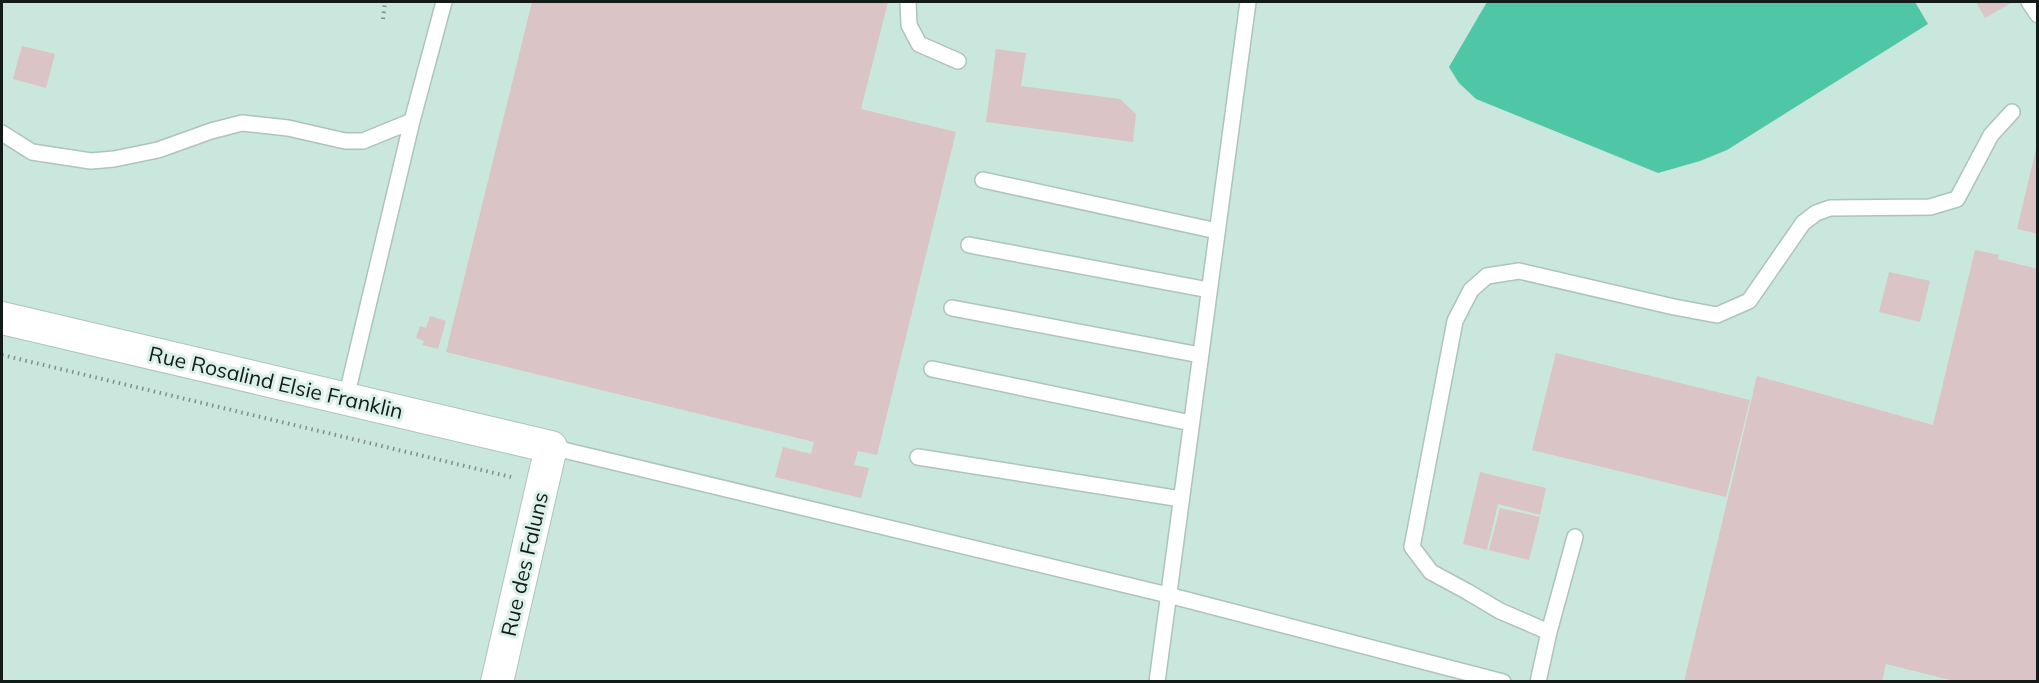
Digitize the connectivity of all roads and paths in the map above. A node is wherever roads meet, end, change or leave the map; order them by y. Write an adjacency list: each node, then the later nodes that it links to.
1 (385, 2): 7 (path)
2 (444, 2): 10 (lane)
3 (908, 2): 8 (lane)
4 (1248, 2): 13 (lane)
5 (2029, 2): 6 (lane)
6 (2037, 15)
7 (382, 19)
8 (958, 61)
9 (2012, 112): 29 (lane)
10 (412, 121): 11 (lane); 21 (lane)
11 (2, 133)
12 (983, 180): 13 (lane)
13 (1217, 231): 15 (lane)
14 (969, 245): 15 (lane)
15 (1209, 290): 19 (lane)
16 (952, 308): 19 (lane)
17 (2, 318): 21 (street, Rue Rosalind Elsie Franklin)
18 (2, 355): 25 (path)
19 (1200, 355): 22 (lane)
20 (932, 369): 22 (lane)
21 (346, 398): 23 (street, Rue Rosalind Elsie Franklin)
22 (1191, 423): 26 (lane)
23 (551, 447): 28 (lane); 30 (street, Rue des Faluns)
24 (918, 457): 26 (lane)
25 (515, 478)
26 (1181, 499): 28 (lane)
27 (1575, 537): 29 (lane)
28 (1168, 595): 31 (lane); 32 (lane)
29 (1549, 632): 33 (lane)
30 (497, 681)
31 (1157, 681)
32 (1503, 681)
33 (1538, 681)

